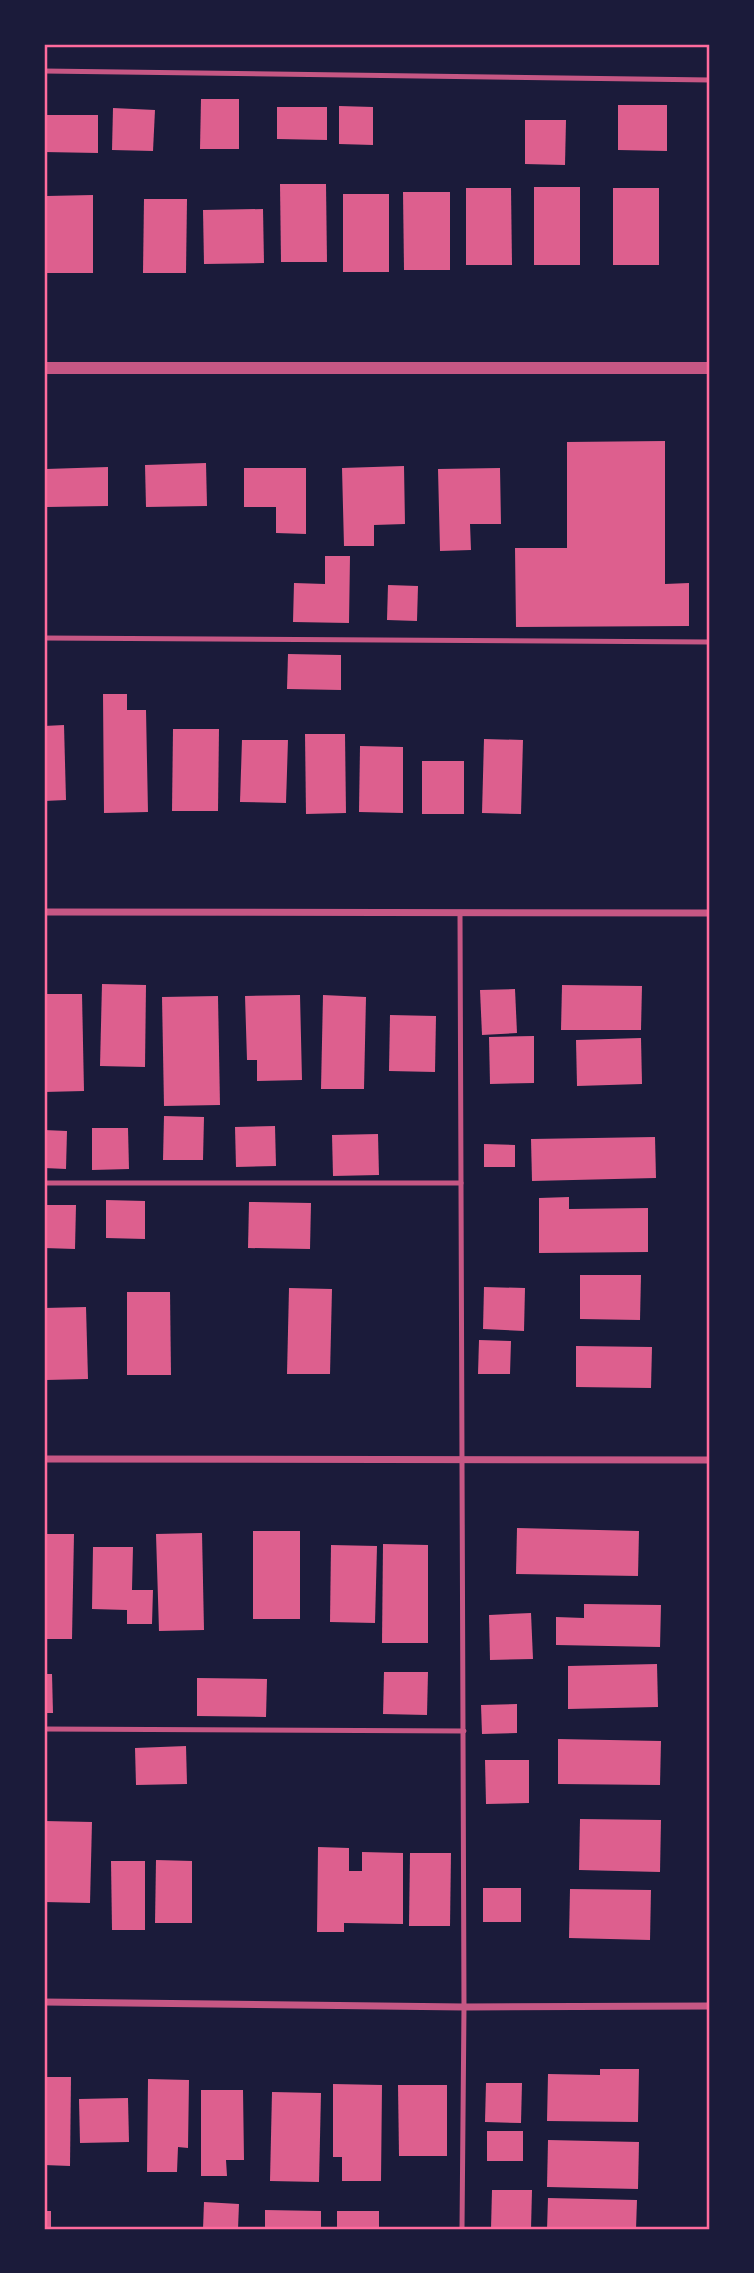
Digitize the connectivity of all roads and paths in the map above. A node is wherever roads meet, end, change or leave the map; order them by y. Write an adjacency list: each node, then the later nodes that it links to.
1 (44, 71): 2 (lane)
2 (710, 80)
3 (44, 368): 4 (street)
4 (710, 368)
5 (44, 638): 6 (lane)
6 (710, 642)
7 (44, 912): 8 (street)
8 (460, 913): 9 (street); 11 (lane)
9 (710, 913)
10 (44, 1183): 11 (lane)
11 (461, 1183): 13 (lane)
12 (44, 1459): 13 (street)
13 (463, 1459): 14 (street); 16 (lane)
14 (710, 1460)
15 (44, 1729): 16 (lane)
16 (464, 1731): 19 (lane)
17 (44, 2002): 19 (street)
18 (710, 2006): 19 (street)
19 (464, 2007): 20 (lane)
20 (462, 2229)

